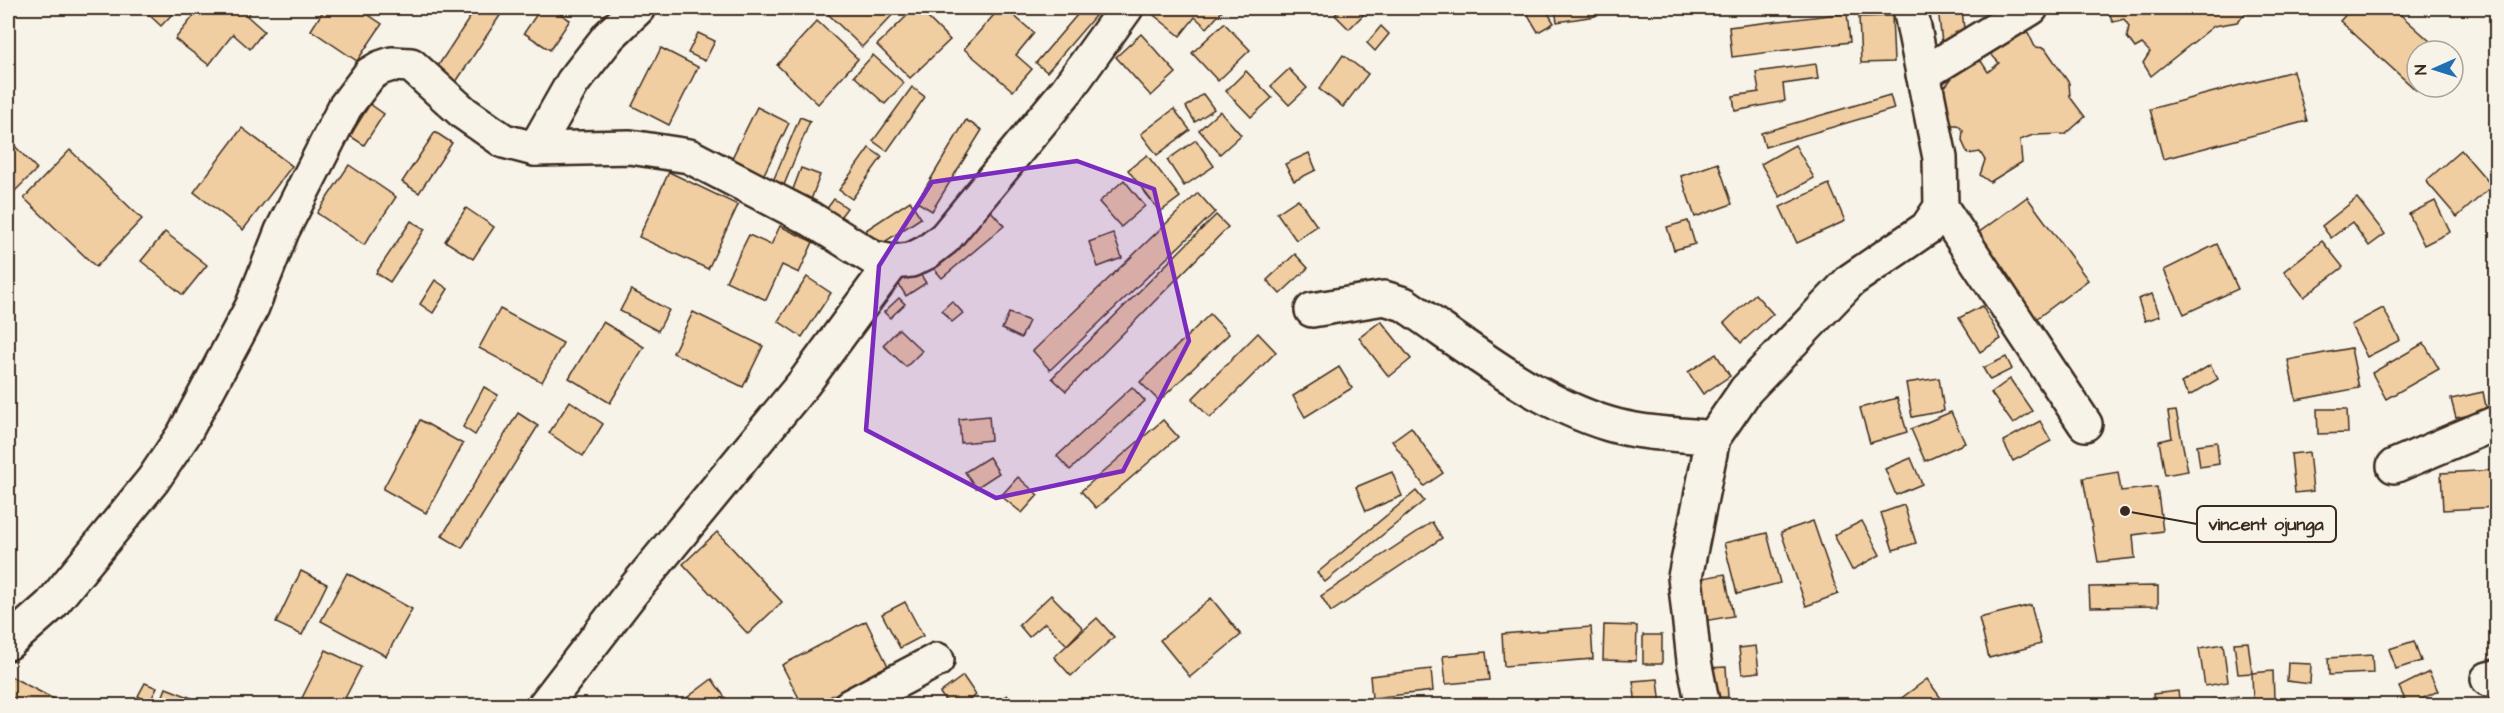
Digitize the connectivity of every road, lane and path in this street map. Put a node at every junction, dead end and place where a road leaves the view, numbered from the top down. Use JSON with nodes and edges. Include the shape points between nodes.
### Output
{"nodes":[{"id":1,"x":638,"y":8,"type":"edge"},
{"id":2,"x":1126,"y":8,"type":"edge"},
{"id":3,"x":1910,"y":8,"type":"edge"},
{"id":4,"x":2031,"y":8,"type":"edge"},
{"id":5,"x":1923,"y":74,"type":"junction"},
{"id":6,"x":535,"y":149,"type":"junction"},
{"id":7,"x":1941,"y":207,"type":"junction"},
{"id":8,"x":893,"y":262,"type":"junction"},
{"id":9,"x":1312,"y":310,"type":"dead end"},
{"id":10,"x":2496,"y":423,"type":"edge"},
{"id":11,"x":2085,"y":424,"type":"dead end"},
{"id":12,"x":1713,"y":438,"type":"junction"},
{"id":13,"x":2394,"y":466,"type":"dead end"},
{"id":14,"x":8,"y":643,"type":"edge"},
{"id":15,"x":937,"y":660,"type":"dead end"},
{"id":16,"x":544,"y":705,"type":"edge"},
{"id":17,"x":850,"y":705,"type":"edge"},
{"id":18,"x":1703,"y":705,"type":"edge"}],
"edges":[{"from":1,"to":6,"type":"street","via":[[609,36],[573,82]]},
{"from":2,"to":8,"type":"street","via":[[1067,90],[945,238],[911,260]]},
{"from":3,"to":5,"type":"street"},
{"from":4,"to":5,"type":"street"},
{"from":5,"to":7,"type":"street","via":[[1940,158]]},
{"from":6,"to":8,"type":"street","via":[[630,147],[689,156],[811,219],[873,258]]},
{"from":6,"to":14,"type":"street","via":[[504,141],[464,113],[411,65],[392,64],[370,74],[340,117],[282,231],[252,307],[184,434],[153,480],[51,605]]},
{"from":7,"to":11,"type":"street"},
{"from":7,"to":12,"type":"street","via":[[1927,228],[1851,280],[1746,390]]},
{"from":8,"to":16,"type":"street","via":[[804,383],[632,591]]},
{"from":9,"to":12,"type":"street","via":[[1384,298],[1404,304],[1530,388],[1571,410],[1610,424]]},
{"from":10,"to":13,"type":"street"},
{"from":12,"to":18,"type":"street","via":[[1685,577]]},
{"from":15,"to":17,"type":"street"}]}
